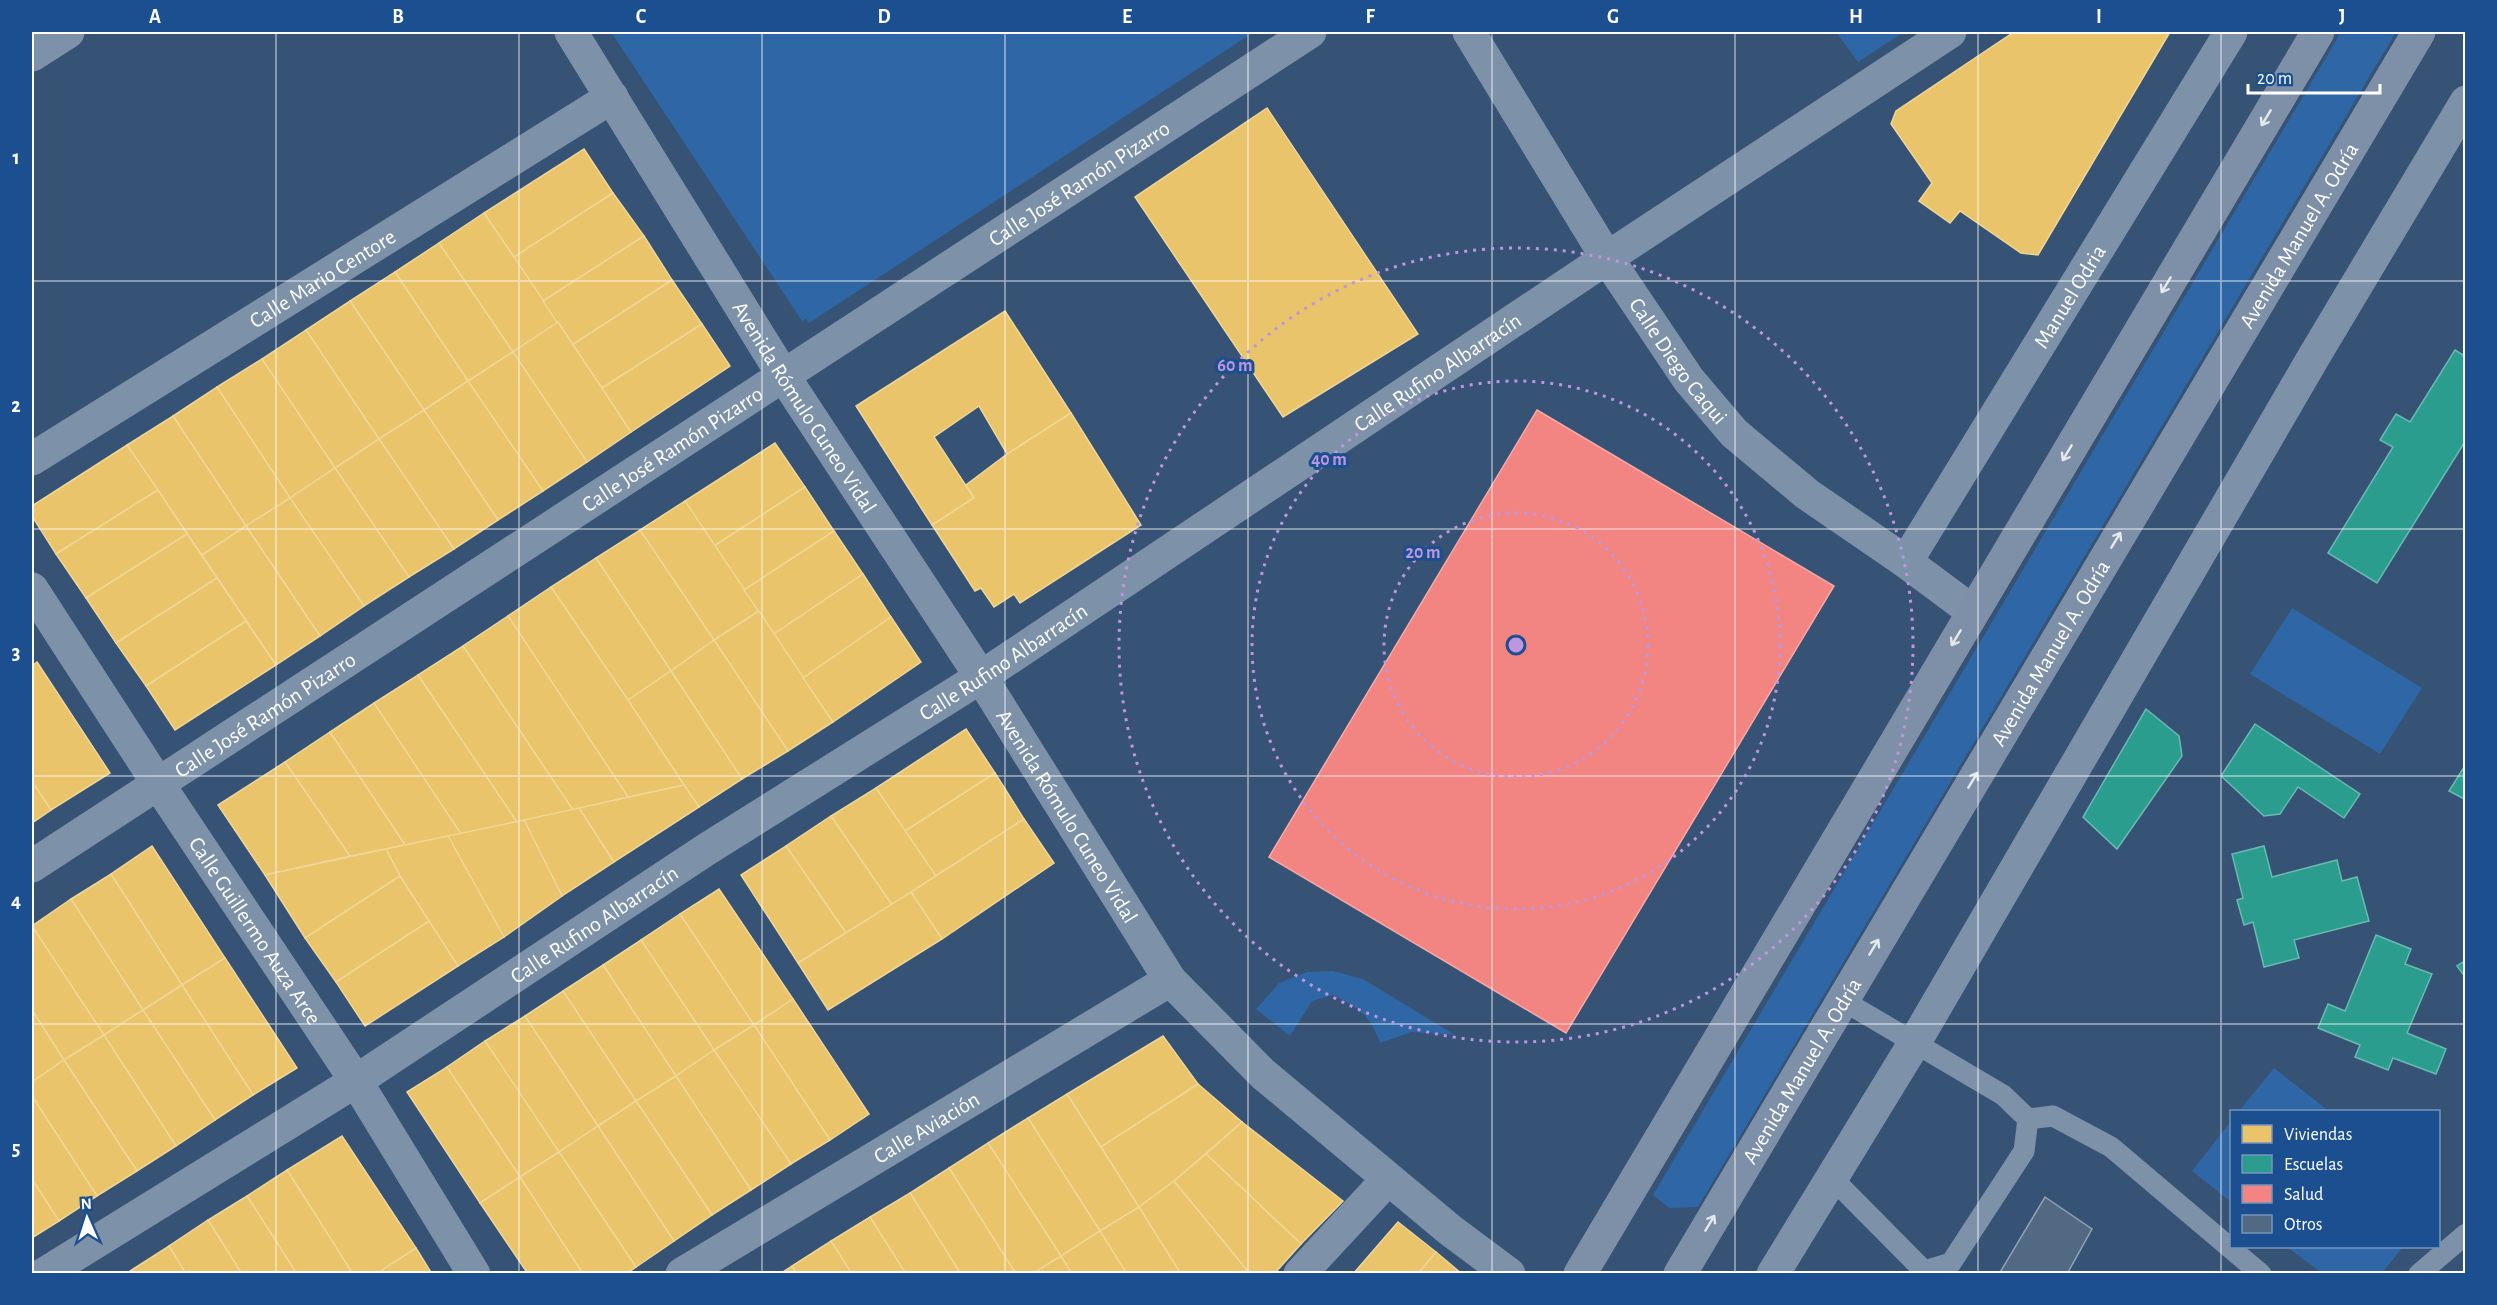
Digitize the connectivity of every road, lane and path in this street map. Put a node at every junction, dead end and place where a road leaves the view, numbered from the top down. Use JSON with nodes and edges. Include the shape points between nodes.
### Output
{"nodes":[{"id":1,"x":68,"y":32,"type":"edge"},
{"id":2,"x":571,"y":32,"type":"edge"},
{"id":3,"x":1310,"y":32,"type":"edge"},
{"id":4,"x":1469,"y":32,"type":"edge"},
{"id":5,"x":1950,"y":32,"type":"edge"},
{"id":6,"x":2231,"y":32,"type":"edge"},
{"id":7,"x":2318,"y":32,"type":"edge"},
{"id":8,"x":2419,"y":32,"type":"edge"},
{"id":9,"x":32,"y":55,"type":"edge"},
{"id":10,"x":612,"y":97,"type":"junction"},
{"id":11,"x":2466,"y":102,"type":"edge"},
{"id":12,"x":1607,"y":258,"type":"junction"},
{"id":13,"x":783,"y":375,"type":"junction"},
{"id":14,"x":32,"y":459,"type":"edge"},
{"id":15,"x":1906,"y":562,"type":"junction"},
{"id":16,"x":32,"y":589,"type":"edge"},
{"id":17,"x":1972,"y":611,"type":"junction"},
{"id":18,"x":981,"y":677,"type":"junction"},
{"id":19,"x":159,"y":785,"type":"junction"},
{"id":20,"x":32,"y":866,"type":"edge"},
{"id":21,"x":1170,"y":980,"type":"junction"},
{"id":22,"x":1842,"y":1000,"type":"junction"},
{"id":23,"x":1915,"y":1042,"type":"junction"},
{"id":24,"x":356,"y":1081,"type":"junction"},
{"id":25,"x":2028,"y":1119,"type":"junction"},
{"id":26,"x":1388,"y":1179,"type":"junction"},
{"id":27,"x":1833,"y":1179,"type":"junction"},
{"id":28,"x":2466,"y":1234,"type":"edge"},
{"id":29,"x":2230,"y":1248,"type":"edge"},
{"id":30,"x":2230,"y":1248,"type":"edge"},
{"id":31,"x":2440,"y":1265,"type":"edge"},
{"id":32,"x":1501,"y":1271,"type":"edge"},
{"id":33,"x":44,"y":1274,"type":"edge"},
{"id":34,"x":474,"y":1274,"type":"edge"},
{"id":35,"x":682,"y":1274,"type":"edge"},
{"id":36,"x":1300,"y":1274,"type":"edge"},
{"id":37,"x":1580,"y":1274,"type":"edge"},
{"id":38,"x":1680,"y":1274,"type":"edge"},
{"id":39,"x":1773,"y":1274,"type":"edge"},
{"id":40,"x":2261,"y":1274,"type":"edge"},
{"id":41,"x":2419,"y":1274,"type":"edge"}],
"edges":[{"from":1,"to":9,"type":"street"},
{"from":2,"to":10,"type":"street","name":"Avenida Rómulo Cuneo Vidal"},
{"from":3,"to":13,"type":"street","name":"Calle José Ramón Pizarro"},
{"from":4,"to":12,"type":"street","name":"Calle Diego Caqui"},
{"from":5,"to":12,"type":"street","name":"Calle Rufino Albarracín"},
{"from":6,"to":15,"type":"street","name":"Manuel Odria"},
{"from":7,"to":17,"type":"highway","one_way":true},
{"from":22,"to":8,"type":"highway","name":"Avenida Manuel A. Odría","one_way":true},
{"from":10,"to":13,"type":"street","name":"Avenida Rómulo Cuneo Vidal"},
{"from":10,"to":14,"type":"street","name":"Calle Mario Centore"},
{"from":11,"to":23,"type":"street"},
{"from":12,"to":15,"type":"street","name":"Calle Diego Caqui","via":[[1689,380],[1734,433],[1807,494]]},
{"from":12,"to":18,"type":"street","name":"Calle Rufino Albarracín"},
{"from":13,"to":18,"type":"street","name":"Avenida Rómulo Cuneo Vidal"},
{"from":13,"to":19,"type":"street","name":"Calle José Ramón Pizarro"},
{"from":15,"to":17,"type":"street","name":"Calle Diego Caqui"},
{"from":16,"to":19,"type":"street","name":"Calle Guillermo Auza Arce"},
{"from":17,"to":37,"type":"highway","one_way":true},
{"from":18,"to":21,"type":"street","name":"Avenida Rómulo Cuneo Vidal"},
{"from":18,"to":24,"type":"street","name":"Calle Rufino Albarracín","via":[[707,849]]},
{"from":19,"to":20,"type":"street","name":"Calle José Ramón Pizarro"},
{"from":19,"to":24,"type":"street","name":"Calle Guillermo Auza Arce"},
{"from":21,"to":26,"type":"street","name":"Avenida Rómulo Cuneo Vidal","via":[[1263,1074]]},
{"from":21,"to":35,"type":"street","name":"Calle Aviación"},
{"from":22,"to":23,"type":"lane"},
{"from":38,"to":22,"type":"highway","name":"Avenida Manuel A. Odría","one_way":true},
{"from":23,"to":25,"type":"lane","via":[[2003,1095]]},
{"from":23,"to":27,"type":"street"},
{"from":24,"to":33,"type":"street","name":"Calle Rufino Albarracín"},
{"from":24,"to":34,"type":"street","name":"Calle Guillermo Auza Arce"},
{"from":25,"to":27,"type":"lane","via":[[2024,1151],[1951,1263],[1924,1271]]},
{"from":25,"to":30,"type":"lane","via":[[2053,1116],[2111,1147]]},
{"from":26,"to":32,"type":"street","name":"Avenida Rómulo Cuneo Vidal"},
{"from":26,"to":36,"type":"street"},
{"from":27,"to":39,"type":"street"},
{"from":28,"to":31,"type":"lane"},
{"from":29,"to":40,"type":"lane"},
{"from":31,"to":41,"type":"lane"}]}
